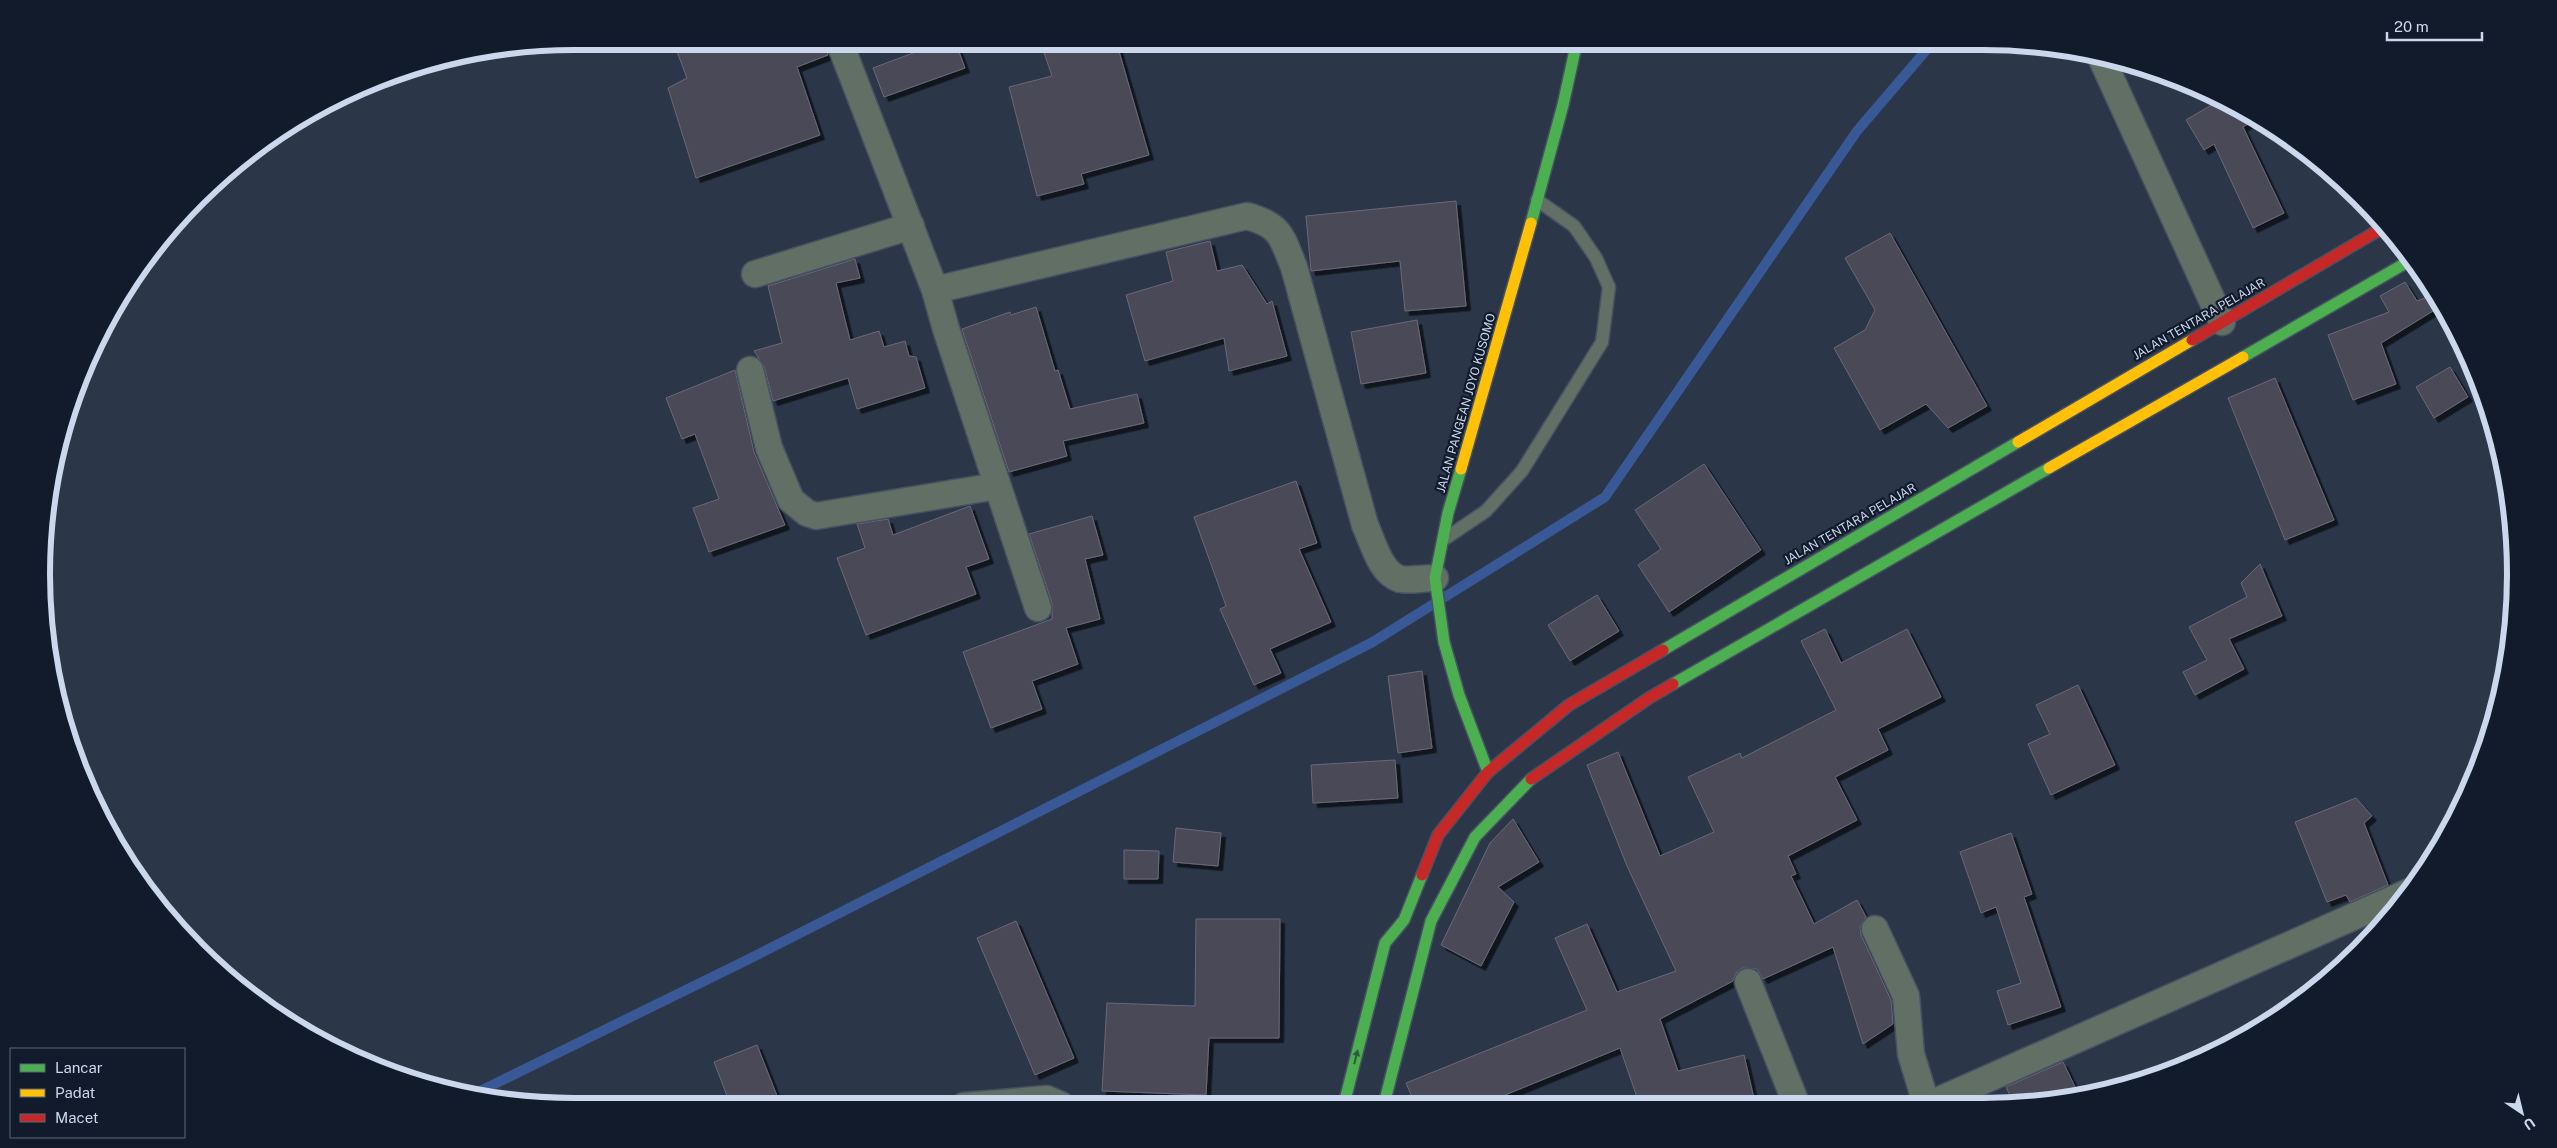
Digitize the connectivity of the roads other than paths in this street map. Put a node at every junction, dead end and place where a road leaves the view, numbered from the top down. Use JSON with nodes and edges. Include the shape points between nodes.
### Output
{"nodes":[{"id":1,"x":843,"y":50,"type":"edge"},
{"id":2,"x":1574,"y":50,"type":"edge"},
{"id":3,"x":2104,"y":64,"type":"edge"},
{"id":4,"x":1537,"y":200,"type":"junction"},
{"id":5,"x":911,"y":226,"type":"junction"},
{"id":6,"x":2378,"y":230,"type":"edge"},
{"id":7,"x":2405,"y":263,"type":"edge"},
{"id":8,"x":755,"y":274,"type":"dead end"},
{"id":9,"x":935,"y":290,"type":"junction"},
{"id":10,"x":2222,"y":322,"type":"junction"},
{"id":11,"x":750,"y":370,"type":"dead end"},
{"id":12,"x":997,"y":486,"type":"junction"},
{"id":13,"x":1444,"y":539,"type":"junction"},
{"id":14,"x":1435,"y":578,"type":"junction"},
{"id":15,"x":1038,"y":608,"type":"dead end"},
{"id":16,"x":1488,"y":772,"type":"junction"},
{"id":17,"x":2394,"y":898,"type":"edge"},
{"id":18,"x":1404,"y":920,"type":"junction"},
{"id":19,"x":1875,"y":929,"type":"dead end"},
{"id":20,"x":1748,"y":982,"type":"dead end"},
{"id":21,"x":1346,"y":1098,"type":"edge"},
{"id":22,"x":1373,"y":1098,"type":"edge"},
{"id":23,"x":1386,"y":1098,"type":"edge"},
{"id":24,"x":1794,"y":1098,"type":"edge"},
{"id":25,"x":1925,"y":1098,"type":"edge"},
{"id":26,"x":1942,"y":1098,"type":"edge"}],
"edges":[{"from":1,"to":5,"type":"street"},
{"from":2,"to":4,"type":"main road","name":"JALAN PANGEAN JOYO KUSOMO"},
{"from":3,"to":10,"type":"street"},
{"from":4,"to":13,"type":"main road","name":"JALAN PANGEAN JOYO KUSOMO","via":[[1448,513]]},
{"from":4,"to":13,"type":"lane","via":[[1574,226],[1596,258],[1609,287],[1602,342],[1522,471],[1486,511]]},
{"from":5,"to":8,"type":"street"},
{"from":5,"to":9,"type":"street"},
{"from":6,"to":10,"type":"main road","name":"JALAN TENTARA PELAJAR"},
{"from":7,"to":23,"type":"main road","via":[[1649,698],[1524,784],[1475,837],[1431,922]]},
{"from":9,"to":12,"type":"street"},
{"from":9,"to":14,"type":"street","via":[[1247,216],[1268,222],[1280,234],[1294,267],[1366,525],[1382,563],[1389,574],[1401,579]]},
{"from":10,"to":16,"type":"main road","name":"JALAN TENTARA PELAJAR","via":[[1569,705]]},
{"from":11,"to":12,"type":"street","via":[[769,448],[791,500],[808,513],[816,516]]},
{"from":12,"to":15,"type":"street"},
{"from":13,"to":14,"type":"main road","name":"JALAN PANGEAN JOYO KUSOMO"},
{"from":14,"to":16,"type":"main road","name":"JALAN PANGEAN JOYO KUSOMO","via":[[1444,642],[1459,695]]},
{"from":16,"to":18,"type":"main road","name":"JALAN TENTARA PELAJAR","via":[[1438,835]]},
{"from":17,"to":26,"type":"street"},
{"from":21,"to":18,"type":"main road","name":"JALAN TENTARA PELAJAR","one_way":true,"via":[[1385,943]]},
{"from":18,"to":22,"type":"main road","via":[[1411,944]]},
{"from":19,"to":25,"type":"street","via":[[1906,996],[1911,1054]]},
{"from":20,"to":24,"type":"street"}]}
